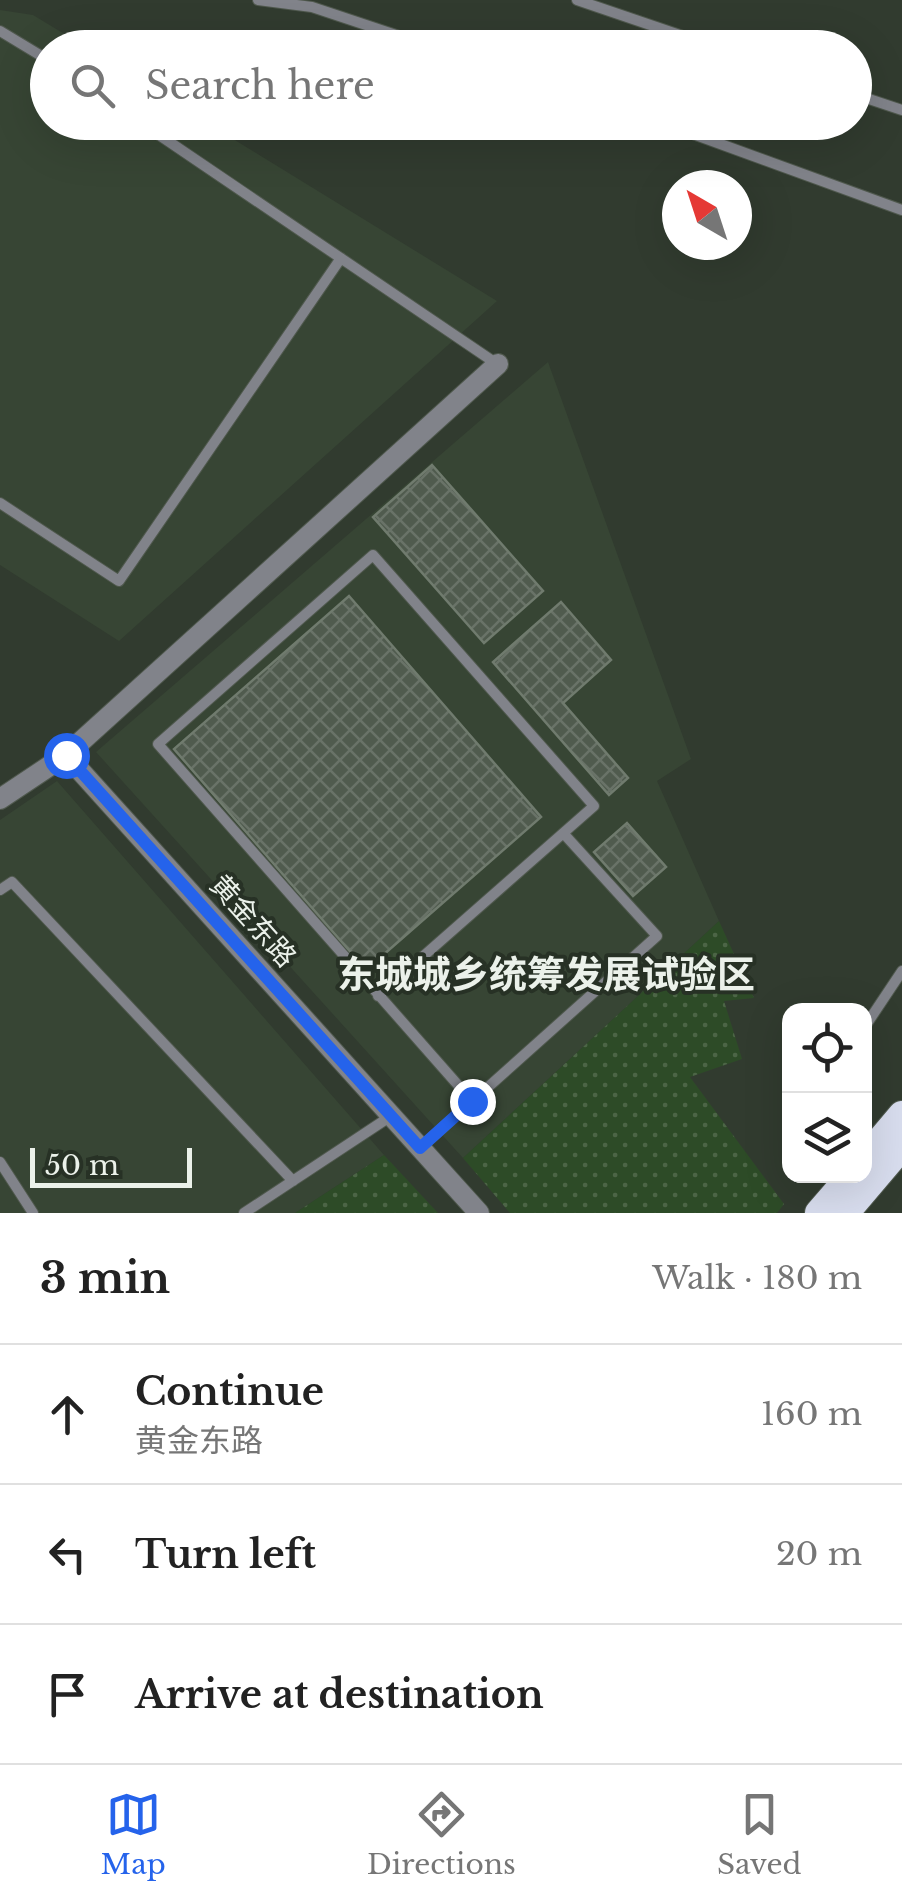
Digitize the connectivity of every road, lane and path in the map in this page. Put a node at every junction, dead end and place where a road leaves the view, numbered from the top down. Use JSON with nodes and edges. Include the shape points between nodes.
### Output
{"nodes":[{"id":1,"x":258,"y":0,"type":"edge"},
{"id":2,"x":577,"y":0,"type":"edge"},
{"id":3,"x":381,"y":30,"type":"edge"},
{"id":4,"x":665,"y":30,"type":"edge"},
{"id":5,"x":0,"y":31,"type":"edge"},
{"id":6,"x":30,"y":49,"type":"edge"},
{"id":7,"x":872,"y":100,"type":"edge"},
{"id":8,"x":902,"y":110,"type":"edge"},
{"id":9,"x":167,"y":140,"type":"edge"},
{"id":10,"x":710,"y":140,"type":"edge"},
{"id":11,"x":902,"y":210,"type":"edge"},
{"id":12,"x":341,"y":258,"type":"junction"},
{"id":13,"x":498,"y":364,"type":"joint"},
{"id":14,"x":0,"y":503,"type":"edge"},
{"id":15,"x":66,"y":755,"type":"junction"},
{"id":16,"x":0,"y":799,"type":"edge"},
{"id":17,"x":564,"y":834,"type":"junction"},
{"id":18,"x":0,"y":890,"type":"edge"},
{"id":19,"x":902,"y":971,"type":"edge"},
{"id":20,"x":378,"y":996,"type":"junction"},
{"id":21,"x":872,"y":1016,"type":"edge"},
{"id":22,"x":472,"y":1101,"type":"junction"},
{"id":23,"x":902,"y":1115,"type":"edge"},
{"id":24,"x":392,"y":1116,"type":"junction"},
{"id":25,"x":902,"y":1146,"type":"edge"},
{"id":26,"x":420,"y":1148,"type":"junction"},
{"id":27,"x":872,"y":1151,"type":"edge"},
{"id":28,"x":0,"y":1162,"type":"edge"},
{"id":29,"x":293,"y":1181,"type":"junction"},
{"id":30,"x":845,"y":1183,"type":"edge"},
{"id":31,"x":32,"y":1213,"type":"edge"},
{"id":32,"x":244,"y":1213,"type":"edge"},
{"id":33,"x":479,"y":1213,"type":"edge"},
{"id":34,"x":819,"y":1213,"type":"edge"},
{"id":35,"x":846,"y":1213,"type":"edge"}],
"edges":[{"from":1,"to":3,"type":"lane","via":[[312,7]]},
{"from":2,"to":4,"type":"lane"},
{"from":5,"to":6,"type":"lane"},
{"from":7,"to":8,"type":"lane"},
{"from":9,"to":12,"type":"lane"},
{"from":10,"to":11,"type":"lane"},
{"from":12,"to":13,"type":"lane"},
{"from":12,"to":14,"type":"lane","via":[[119,581]]},
{"from":13,"to":15,"type":"street"},
{"from":15,"to":16,"type":"street"},
{"from":15,"to":24,"type":"street","name":"黄金东路"},
{"from":17,"to":20,"type":"lane"},
{"from":17,"to":20,"type":"lane","via":[[594,806],[372,555],[158,744]]},
{"from":17,"to":22,"type":"lane","via":[[657,936]]},
{"from":18,"to":29,"type":"lane","via":[[12,882]]},
{"from":19,"to":21,"type":"lane"},
{"from":20,"to":22,"type":"lane"},
{"from":22,"to":26,"type":"lane"},
{"from":23,"to":27,"type":"highway"},
{"from":24,"to":26,"type":"street","name":"黄金东路"},
{"from":24,"to":29,"type":"lane"},
{"from":25,"to":35,"type":"highway"},
{"from":26,"to":33,"type":"street","name":"黄金东路"},
{"from":28,"to":31,"type":"lane"},
{"from":29,"to":32,"type":"lane"},
{"from":30,"to":34,"type":"highway"}]}
